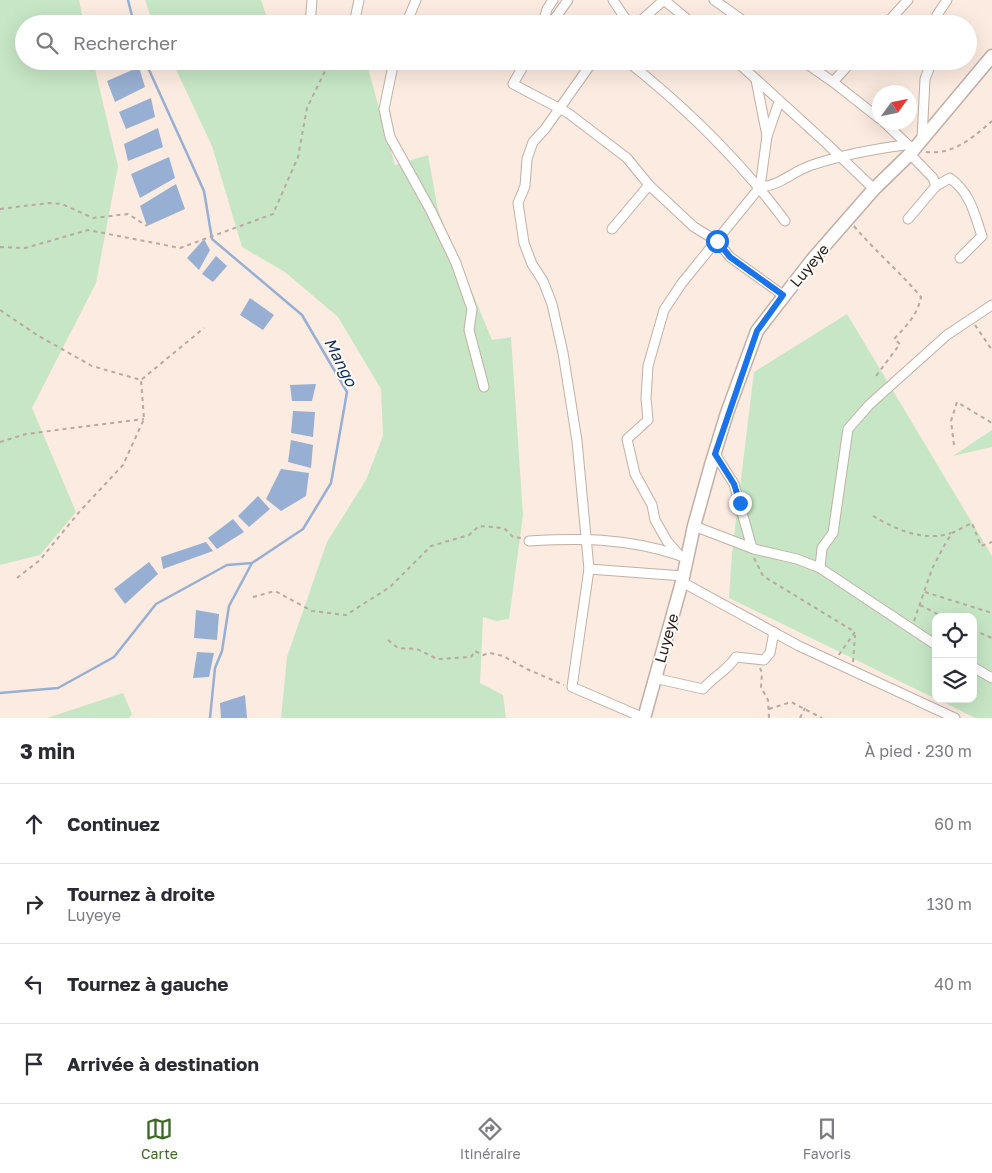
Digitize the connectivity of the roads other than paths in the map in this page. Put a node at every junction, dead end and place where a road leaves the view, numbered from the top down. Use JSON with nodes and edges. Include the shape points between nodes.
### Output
{"nodes":[{"id":1,"x":312,"y":0,"type":"edge"},
{"id":2,"x":359,"y":0,"type":"edge"},
{"id":3,"x":416,"y":0,"type":"edge"},
{"id":4,"x":553,"y":0,"type":"edge"},
{"id":5,"x":568,"y":0,"type":"edge"},
{"id":6,"x":613,"y":0,"type":"edge"},
{"id":7,"x":664,"y":0,"type":"edge"},
{"id":8,"x":714,"y":0,"type":"edge"},
{"id":9,"x":908,"y":0,"type":"edge"},
{"id":10,"x":947,"y":0,"type":"edge"},
{"id":11,"x":311,"y":15,"type":"edge"},
{"id":12,"x":356,"y":15,"type":"edge"},
{"id":13,"x":410,"y":15,"type":"edge"},
{"id":14,"x":545,"y":15,"type":"edge"},
{"id":15,"x":557,"y":15,"type":"edge"},
{"id":16,"x":624,"y":15,"type":"edge"},
{"id":17,"x":647,"y":15,"type":"edge"},
{"id":18,"x":682,"y":15,"type":"edge"},
{"id":19,"x":735,"y":15,"type":"edge"},
{"id":20,"x":894,"y":15,"type":"edge"},
{"id":21,"x":937,"y":15,"type":"edge"},
{"id":22,"x":992,"y":56,"type":"edge"},
{"id":23,"x":392,"y":70,"type":"edge"},
{"id":24,"x":521,"y":70,"type":"edge"},
{"id":25,"x":586,"y":70,"type":"edge"},
{"id":26,"x":637,"y":70,"type":"edge"},
{"id":27,"x":745,"y":70,"type":"edge"},
{"id":28,"x":816,"y":70,"type":"edge"},
{"id":29,"x":844,"y":70,"type":"edge"},
{"id":30,"x":928,"y":70,"type":"edge"},
{"id":31,"x":756,"y":80,"type":"junction"},
{"id":32,"x":833,"y":82,"type":"junction"},
{"id":33,"x":779,"y":102,"type":"junction"},
{"id":34,"x":559,"y":107,"type":"junction"},
{"id":35,"x":872,"y":113,"type":"edge"},
{"id":36,"x":893,"y":130,"type":"edge"},
{"id":37,"x":767,"y":136,"type":"junction"},
{"id":38,"x":913,"y":147,"type":"junction"},
{"id":39,"x":840,"y":158,"type":"junction"},
{"id":40,"x":649,"y":185,"type":"junction"},
{"id":41,"x":936,"y":186,"type":"junction"},
{"id":42,"x":760,"y":187,"type":"junction"},
{"id":43,"x":874,"y":189,"type":"junction"},
{"id":44,"x":908,"y":219,"type":"dead end"},
{"id":45,"x":785,"y":220,"type":"dead end"},
{"id":46,"x":612,"y":229,"type":"dead end"},
{"id":47,"x":717,"y":241,"type":"junction"},
{"id":48,"x":960,"y":258,"type":"dead end"},
{"id":49,"x":783,"y":295,"type":"junction"},
{"id":50,"x":992,"y":305,"type":"edge"},
{"id":51,"x":484,"y":387,"type":"dead end"},
{"id":52,"x":715,"y":454,"type":"junction"},
{"id":53,"x":694,"y":526,"type":"junction"},
{"id":54,"x":588,"y":538,"type":"junction"},
{"id":55,"x":529,"y":541,"type":"road end"},
{"id":56,"x":752,"y":548,"type":"junction"},
{"id":57,"x":684,"y":558,"type":"junction"},
{"id":58,"x":820,"y":568,"type":"junction"},
{"id":59,"x":589,"y":569,"type":"junction"},
{"id":60,"x":683,"y":579,"type":"junction"},
{"id":61,"x":774,"y":632,"type":"junction"},
{"id":62,"x":932,"y":643,"type":"edge"},
{"id":63,"x":977,"y":669,"type":"edge"},
{"id":64,"x":654,"y":678,"type":"junction"},
{"id":65,"x":992,"y":678,"type":"edge"},
{"id":66,"x":644,"y":718,"type":"edge"},
{"id":67,"x":954,"y":718,"type":"edge"}],
"edges":[{"from":1,"to":11,"type":"street"},
{"from":2,"to":12,"type":"street"},
{"from":3,"to":13,"type":"street"},
{"from":4,"to":14,"type":"street"},
{"from":5,"to":15,"type":"street"},
{"from":6,"to":16,"type":"street"},
{"from":7,"to":17,"type":"street"},
{"from":7,"to":18,"type":"street"},
{"from":8,"to":19,"type":"street"},
{"from":9,"to":20,"type":"street"},
{"from":10,"to":21,"type":"street"},
{"from":22,"to":38,"type":"street","name":"Luyeye"},
{"from":23,"to":51,"type":"street","via":[[384,109],[390,137],[456,264],[472,309],[469,330]]},
{"from":24,"to":34,"type":"street","via":[[513,84]]},
{"from":25,"to":34,"type":"street"},
{"from":26,"to":42,"type":"street","via":[[680,107]]},
{"from":27,"to":31,"type":"street"},
{"from":28,"to":32,"type":"street"},
{"from":29,"to":32,"type":"street"},
{"from":30,"to":38,"type":"street"},
{"from":31,"to":33,"type":"street"},
{"from":31,"to":37,"type":"street"},
{"from":32,"to":35,"type":"street"},
{"from":33,"to":37,"type":"street"},
{"from":33,"to":39,"type":"street"},
{"from":34,"to":40,"type":"street","via":[[626,158]]},
{"from":34,"to":54,"type":"street","via":[[533,142],[525,186],[518,203],[522,238],[543,281],[563,353]]},
{"from":36,"to":38,"type":"street"},
{"from":37,"to":42,"type":"street"},
{"from":38,"to":39,"type":"street","via":[[876,148]]},
{"from":38,"to":41,"type":"street"},
{"from":38,"to":43,"type":"street","name":"Luyeye"},
{"from":39,"to":42,"type":"street","via":[[810,166],[772,186]]},
{"from":39,"to":43,"type":"street"},
{"from":40,"to":46,"type":"street"},
{"from":40,"to":47,"type":"street","via":[[694,227]]},
{"from":41,"to":44,"type":"street"},
{"from":41,"to":48,"type":"street","via":[[950,178],[974,209],[982,236]]},
{"from":42,"to":45,"type":"street"},
{"from":42,"to":47,"type":"street"},
{"from":43,"to":49,"type":"street","name":"Luyeye"},
{"from":47,"to":49,"type":"street","via":[[730,257]]},
{"from":47,"to":57,"type":"street","via":[[664,310],[648,366],[648,420],[627,438],[635,474],[652,505],[654,520],[666,541]]},
{"from":49,"to":52,"type":"street","name":"Luyeye","via":[[757,331]]},
{"from":50,"to":58,"type":"street","via":[[947,335],[848,429],[832,533],[822,548]]},
{"from":52,"to":53,"type":"street","name":"Luyeye"},
{"from":52,"to":56,"type":"street","via":[[734,484]]},
{"from":53,"to":56,"type":"street"},
{"from":53,"to":57,"type":"street","name":"Luyeye"},
{"from":54,"to":55,"type":"street"},
{"from":54,"to":57,"type":"street","via":[[650,546]]},
{"from":54,"to":59,"type":"street"},
{"from":56,"to":58,"type":"street"},
{"from":57,"to":60,"type":"street","name":"Luyeye"},
{"from":58,"to":62,"type":"street"},
{"from":59,"to":60,"type":"street"},
{"from":59,"to":66,"type":"street","via":[[572,687]]},
{"from":60,"to":61,"type":"street"},
{"from":60,"to":64,"type":"street","name":"Luyeye"},
{"from":61,"to":64,"type":"street","via":[[770,653],[764,660],[736,657],[727,670],[716,675],[703,689]]},
{"from":61,"to":67,"type":"street"},
{"from":63,"to":65,"type":"street"},
{"from":64,"to":66,"type":"street","name":"Luyeye"}]}
